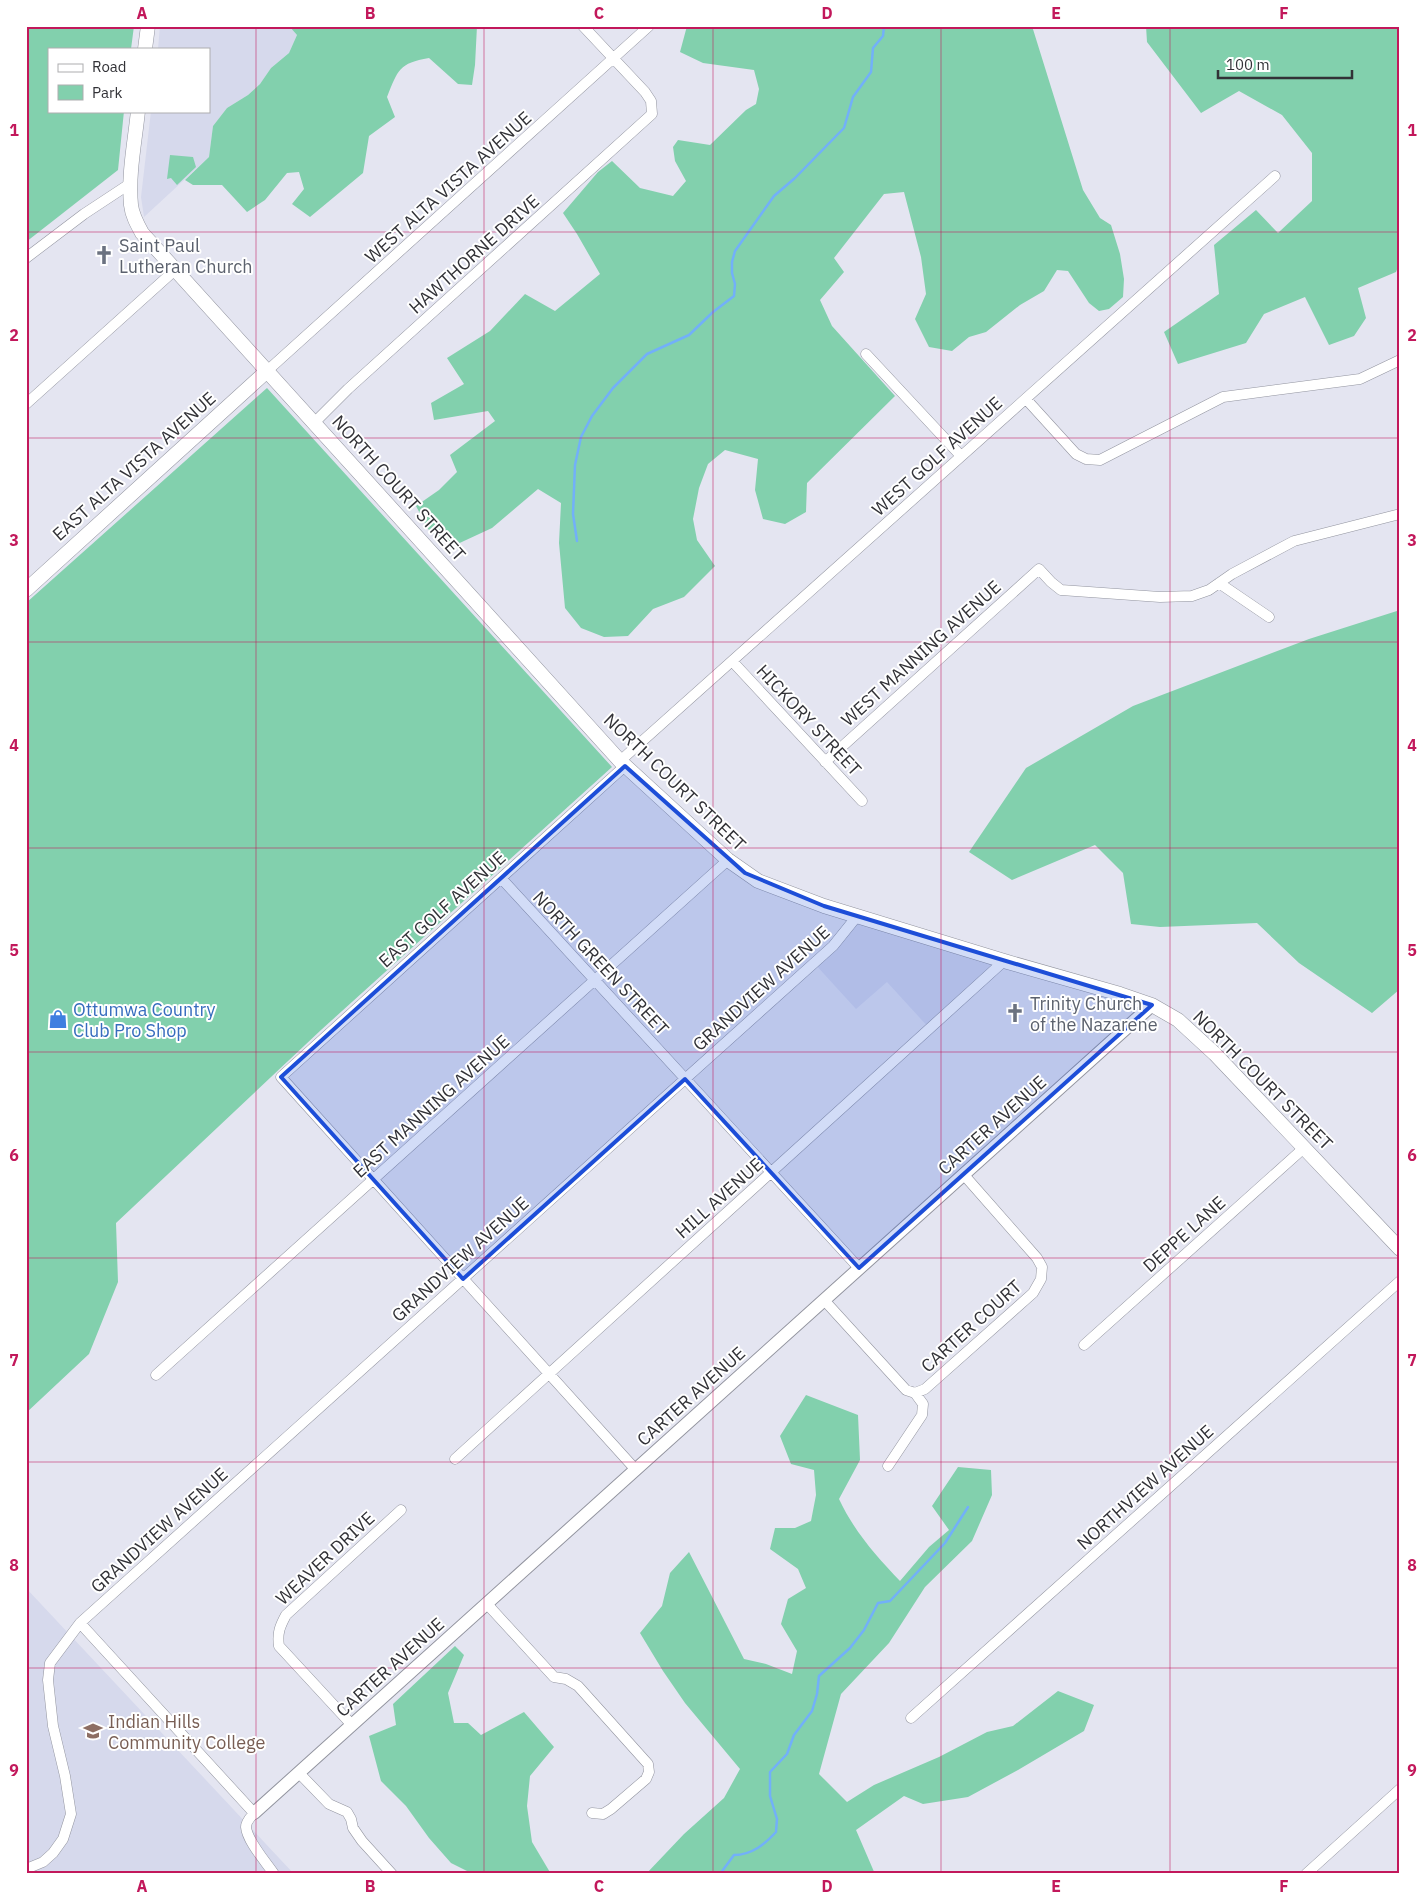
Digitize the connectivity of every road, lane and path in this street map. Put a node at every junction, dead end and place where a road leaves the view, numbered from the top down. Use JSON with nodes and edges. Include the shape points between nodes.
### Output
{"nodes":[{"id":1,"x":148,"y":26,"type":"edge"},
{"id":2,"x":583,"y":26,"type":"edge"},
{"id":3,"x":649,"y":26,"type":"edge"},
{"id":4,"x":145,"y":48,"type":"edge"},
{"id":5,"x":614,"y":60,"type":"junction"},
{"id":6,"x":138,"y":112,"type":"edge"},
{"id":7,"x":1275,"y":176,"type":"dead end"},
{"id":8,"x":130,"y":183,"type":"junction"},
{"id":9,"x":26,"y":258,"type":"edge"},
{"id":10,"x":175,"y":270,"type":"junction"},
{"id":11,"x":866,"y":354,"type":"dead end"},
{"id":12,"x":1400,"y":360,"type":"edge"},
{"id":13,"x":268,"y":371,"type":"junction"},
{"id":14,"x":1026,"y":399,"type":"junction"},
{"id":15,"x":26,"y":404,"type":"edge"},
{"id":16,"x":314,"y":423,"type":"junction"},
{"id":17,"x":961,"y":456,"type":"junction"},
{"id":18,"x":1400,"y":514,"type":"edge"},
{"id":19,"x":1220,"y":583,"type":"junction"},
{"id":20,"x":26,"y":590,"type":"edge"},
{"id":21,"x":1269,"y":616,"type":"dead end"},
{"id":22,"x":732,"y":661,"type":"junction"},
{"id":23,"x":825,"y":762,"type":"junction"},
{"id":24,"x":622,"y":763,"type":"junction"},
{"id":25,"x":862,"y":802,"type":"dead end"},
{"id":26,"x":728,"y":860,"type":"junction"},
{"id":27,"x":501,"y":878,"type":"junction"},
{"id":28,"x":858,"y":915,"type":"junction"},
{"id":29,"x":1004,"y":961,"type":"junction"},
{"id":30,"x":594,"y":980,"type":"junction"},
{"id":31,"x":1152,"y":1005,"type":"junction"},
{"id":32,"x":685,"y":1079,"type":"junction"},
{"id":33,"x":1305,"y":1147,"type":"junction"},
{"id":34,"x":771,"y":1172,"type":"junction"},
{"id":35,"x":964,"y":1175,"type":"junction"},
{"id":36,"x":373,"y":1179,"type":"junction"},
{"id":37,"x":1400,"y":1249,"type":"edge"},
{"id":38,"x":859,"y":1268,"type":"junction"},
{"id":39,"x":463,"y":1279,"type":"junction"},
{"id":40,"x":1400,"y":1281,"type":"edge"},
{"id":41,"x":824,"y":1300,"type":"junction"},
{"id":42,"x":1084,"y":1346,"type":"dead end"},
{"id":43,"x":549,"y":1374,"type":"junction"},
{"id":44,"x":156,"y":1375,"type":"dead end"},
{"id":45,"x":914,"y":1392,"type":"junction"},
{"id":46,"x":455,"y":1459,"type":"dead end"},
{"id":47,"x":888,"y":1466,"type":"dead end"},
{"id":48,"x":636,"y":1470,"type":"junction"},
{"id":49,"x":401,"y":1510,"type":"dead end"},
{"id":50,"x":487,"y":1604,"type":"junction"},
{"id":51,"x":80,"y":1624,"type":"junction"},
{"id":52,"x":911,"y":1718,"type":"dead end"},
{"id":53,"x":352,"y":1725,"type":"junction"},
{"id":54,"x":299,"y":1773,"type":"junction"},
{"id":55,"x":1400,"y":1789,"type":"edge"},
{"id":56,"x":254,"y":1813,"type":"junction"},
{"id":57,"x":592,"y":1813,"type":"dead end"},
{"id":58,"x":26,"y":1869,"type":"edge"},
{"id":59,"x":274,"y":1874,"type":"edge"},
{"id":60,"x":392,"y":1874,"type":"edge"},
{"id":61,"x":1306,"y":1874,"type":"edge"}],
"edges":[{"from":1,"to":4,"type":"main road"},
{"from":2,"to":5,"type":"street"},
{"from":3,"to":5,"type":"street","name":"WEST ALTA VISTA AVENUE"},
{"from":5,"to":13,"type":"street","name":"WEST ALTA VISTA AVENUE"},
{"from":5,"to":16,"type":"street","name":"HAWTHORNE DRIVE","via":[[651,100],[652,114]]},
{"from":6,"to":8,"type":"main road","name":"NORTH COURT STREET"},
{"from":7,"to":14,"type":"street","name":"WEST GOLF AVENUE"},
{"from":8,"to":9,"type":"street"},
{"from":8,"to":10,"type":"main road","name":"NORTH COURT STREET","via":[[135,220],[142,233]]},
{"from":10,"to":13,"type":"main road","name":"NORTH COURT STREET"},
{"from":10,"to":15,"type":"street"},
{"from":11,"to":17,"type":"street"},
{"from":12,"to":14,"type":"street","via":[[1360,379],[1223,397],[1100,460],[1076,454]]},
{"from":13,"to":16,"type":"main road","name":"NORTH COURT STREET"},
{"from":13,"to":20,"type":"main road","name":"EAST ALTA VISTA AVENUE"},
{"from":14,"to":17,"type":"street","name":"WEST GOLF AVENUE"},
{"from":16,"to":24,"type":"main road","name":"NORTH COURT STREET"},
{"from":17,"to":22,"type":"street","name":"WEST GOLF AVENUE"},
{"from":18,"to":19,"type":"street","via":[[1294,541]]},
{"from":19,"to":21,"type":"street"},
{"from":19,"to":23,"type":"street","name":"WEST MANNING AVENUE","via":[[1192,596],[1061,590],[1039,569]]},
{"from":22,"to":23,"type":"street","name":"HICKORY STREET"},
{"from":22,"to":24,"type":"street","name":"WEST GOLF AVENUE"},
{"from":23,"to":25,"type":"street","name":"HICKORY STREET"},
{"from":24,"to":26,"type":"main road","name":"NORTH COURT STREET"},
{"from":24,"to":27,"type":"street","name":"EAST GOLF AVENUE"},
{"from":26,"to":28,"type":"main road","name":"NORTH COURT STREET","via":[[774,888]]},
{"from":26,"to":30,"type":"street","name":"EAST MANNING AVENUE"},
{"from":27,"to":30,"type":"street","name":"NORTH GREEN STREET"},
{"from":27,"to":36,"type":"street","name":"EAST GOLF AVENUE","via":[[281,1077]]},
{"from":28,"to":29,"type":"main road","name":"NORTH COURT STREET"},
{"from":28,"to":32,"type":"street","name":"GRANDVIEW AVENUE","via":[[833,946]]},
{"from":29,"to":31,"type":"main road","name":"NORTH COURT STREET","via":[[1074,979]]},
{"from":29,"to":34,"type":"street","name":"HILL AVENUE"},
{"from":30,"to":32,"type":"street","name":"NORTH GREEN STREET"},
{"from":30,"to":36,"type":"street","name":"EAST MANNING AVENUE"},
{"from":31,"to":33,"type":"main road","name":"NORTH COURT STREET","via":[[1197,1036]]},
{"from":31,"to":35,"type":"street","name":"CARTER AVENUE"},
{"from":32,"to":34,"type":"street","name":"NORTH GREEN STREET"},
{"from":32,"to":39,"type":"street","name":"GRANDVIEW AVENUE"},
{"from":33,"to":37,"type":"main road","name":"NORTH COURT STREET"},
{"from":33,"to":42,"type":"street","name":"DEPPE LANE"},
{"from":34,"to":38,"type":"street","name":"NORTH GREEN STREET"},
{"from":34,"to":43,"type":"street","name":"HILL AVENUE"},
{"from":35,"to":38,"type":"street","name":"CARTER AVENUE"},
{"from":35,"to":45,"type":"street","name":"CARTER COURT","via":[[1037,1258],[1042,1267],[1041,1279],[1033,1293],[966,1354],[925,1389]]},
{"from":36,"to":39,"type":"street"},
{"from":36,"to":44,"type":"street","name":"EAST MANNING AVENUE"},
{"from":38,"to":41,"type":"street","name":"CARTER AVENUE"},
{"from":39,"to":43,"type":"street"},
{"from":39,"to":51,"type":"street","name":"GRANDVIEW AVENUE"},
{"from":40,"to":52,"type":"street","name":"NORTHVIEW AVENUE"},
{"from":41,"to":45,"type":"street","name":"CARTER COURT","via":[[906,1390]]},
{"from":41,"to":48,"type":"street","name":"CARTER AVENUE"},
{"from":43,"to":46,"type":"street","name":"HILL AVENUE"},
{"from":43,"to":48,"type":"street"},
{"from":45,"to":47,"type":"street","via":[[922,1404],[922,1415]]},
{"from":48,"to":50,"type":"street","name":"CARTER AVENUE"},
{"from":49,"to":53,"type":"street","name":"WEAVER DRIVE","via":[[286,1615],[280,1626],[279,1646]]},
{"from":50,"to":53,"type":"street","name":"CARTER AVENUE"},
{"from":50,"to":57,"type":"street","via":[[554,1677],[578,1686],[648,1764],[646,1779],[611,1809],[603,1814]]},
{"from":51,"to":56,"type":"street"},
{"from":51,"to":58,"type":"street","name":"GRANDVIEW AVENUE","via":[[50,1663],[48,1680],[53,1726],[71,1814],[63,1839],[53,1854],[44,1862]]},
{"from":53,"to":54,"type":"street","name":"CARTER AVENUE"},
{"from":54,"to":56,"type":"street","name":"CARTER AVENUE"},
{"from":54,"to":60,"type":"street","via":[[329,1804],[347,1812],[362,1841]]},
{"from":55,"to":61,"type":"street"},
{"from":56,"to":59,"type":"street","via":[[246,1828]]}]}
